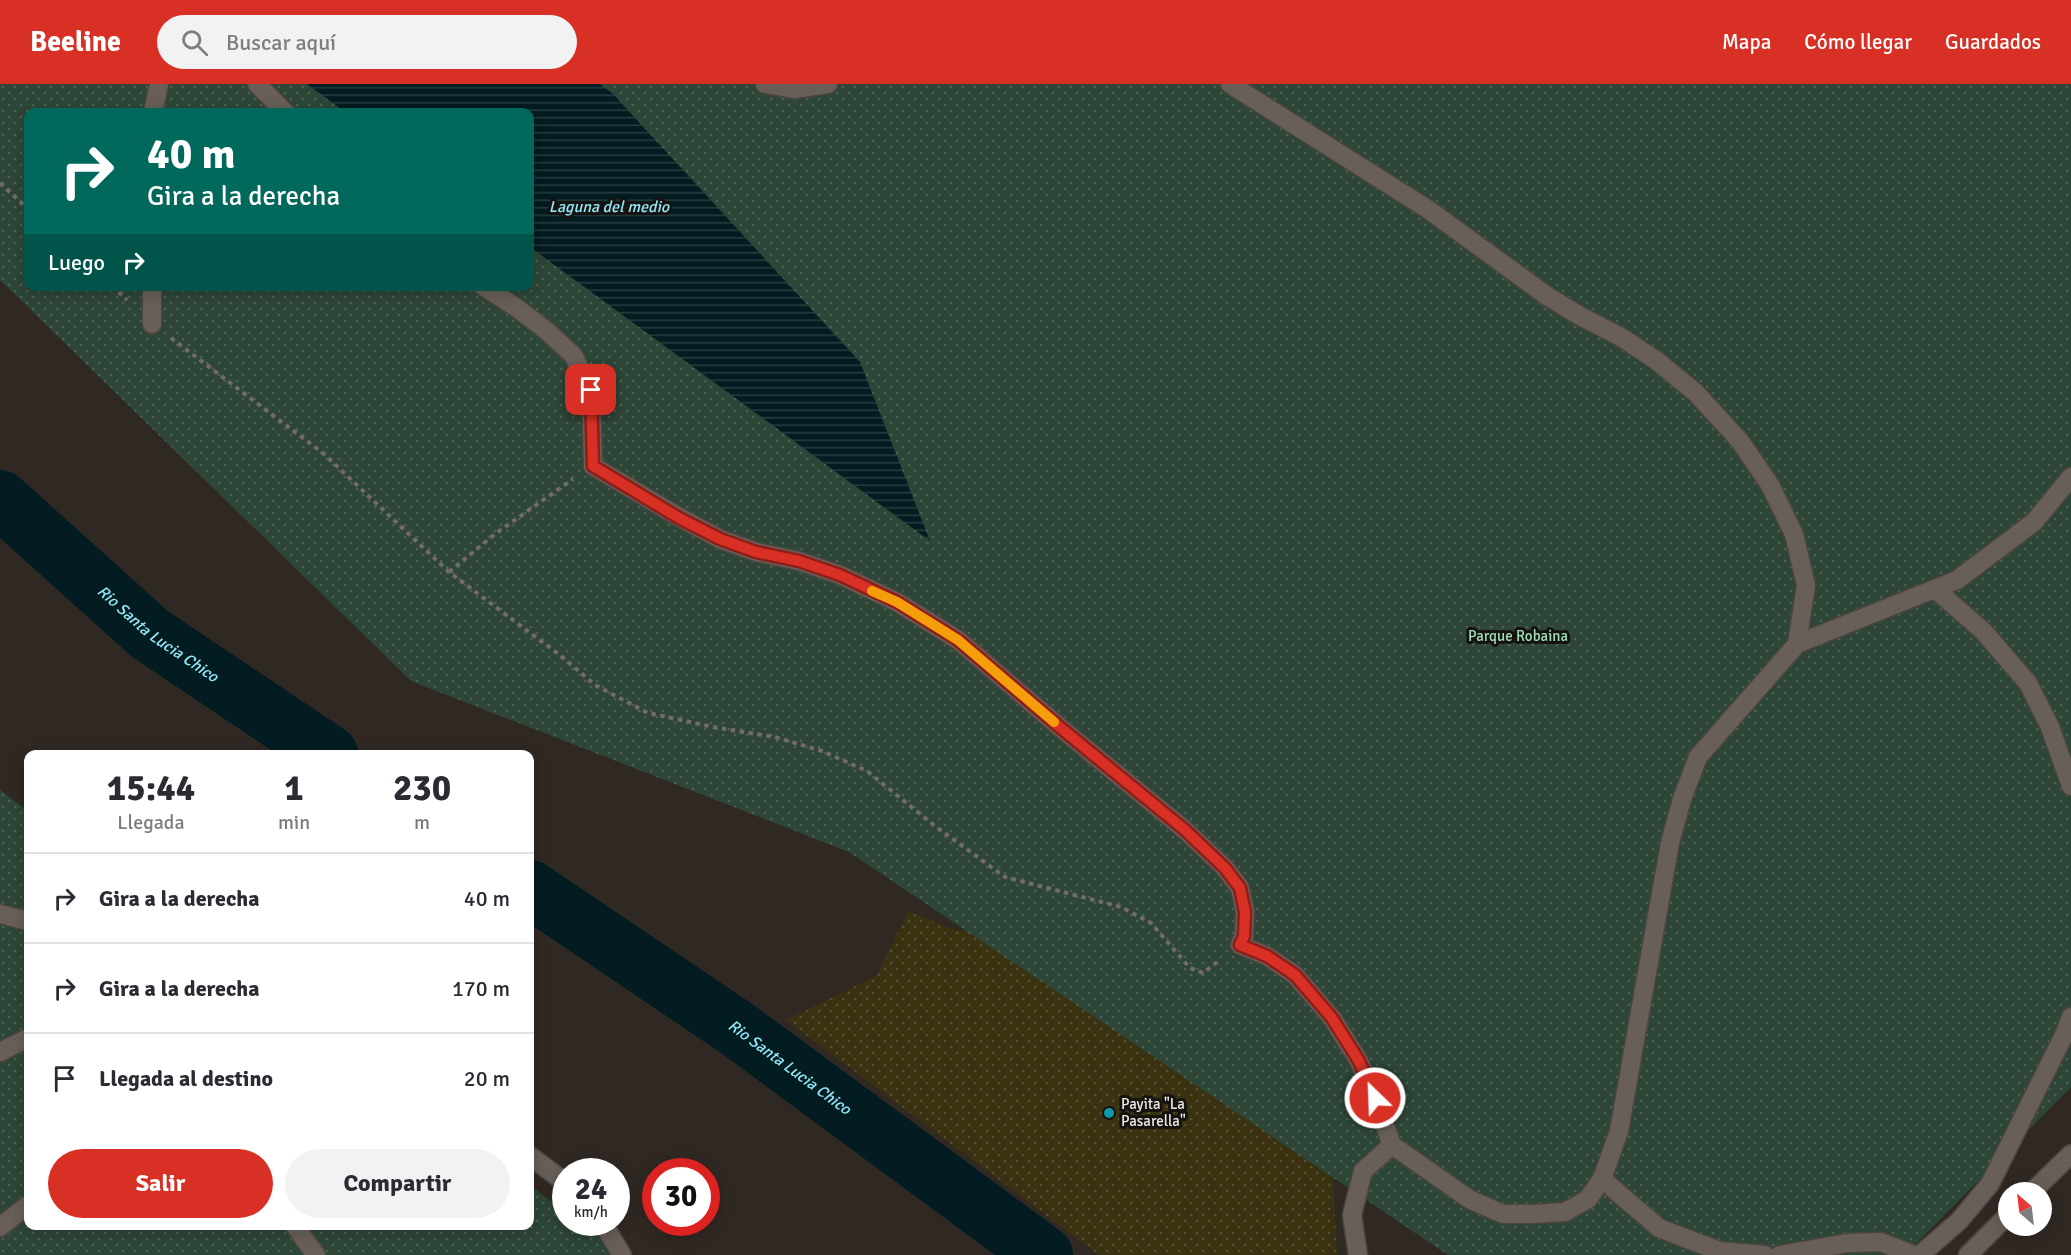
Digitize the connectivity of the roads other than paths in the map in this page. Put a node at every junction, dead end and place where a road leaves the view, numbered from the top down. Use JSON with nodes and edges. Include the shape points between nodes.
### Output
{"nodes":[{"id":1,"x":159,"y":84,"type":"edge"},
{"id":2,"x":257,"y":84,"type":"edge"},
{"id":3,"x":765,"y":84,"type":"edge"},
{"id":4,"x":828,"y":84,"type":"edge"},
{"id":5,"x":1230,"y":84,"type":"edge"},
{"id":6,"x":154,"y":108,"type":"edge"},
{"id":7,"x":281,"y":108,"type":"edge"},
{"id":8,"x":152,"y":291,"type":"edge"},
{"id":9,"x":490,"y":291,"type":"edge"},
{"id":10,"x":152,"y":324,"type":"road end"},
{"id":11,"x":2071,"y":477,"type":"edge"},
{"id":12,"x":1935,"y":589,"type":"junction"},
{"id":13,"x":1797,"y":644,"type":"junction"},
{"id":14,"x":2071,"y":786,"type":"edge"},
{"id":15,"x":0,"y":914,"type":"edge"},
{"id":16,"x":24,"y":920,"type":"edge"},
{"id":17,"x":2071,"y":1017,"type":"edge"},
{"id":18,"x":24,"y":1040,"type":"edge"},
{"id":19,"x":0,"y":1052,"type":"edge"},
{"id":20,"x":1392,"y":1145,"type":"junction"},
{"id":21,"x":2071,"y":1154,"type":"edge"},
{"id":22,"x":534,"y":1159,"type":"edge"},
{"id":23,"x":552,"y":1172,"type":"edge"},
{"id":24,"x":1602,"y":1179,"type":"junction"},
{"id":25,"x":2042,"y":1182,"type":"edge"},
{"id":26,"x":24,"y":1208,"type":"edge"},
{"id":27,"x":1998,"y":1225,"type":"edge"},
{"id":28,"x":0,"y":1227,"type":"edge"},
{"id":29,"x":298,"y":1230,"type":"edge"},
{"id":30,"x":610,"y":1236,"type":"edge"},
{"id":31,"x":316,"y":1255,"type":"edge"},
{"id":32,"x":622,"y":1255,"type":"edge"},
{"id":33,"x":1358,"y":1255,"type":"edge"},
{"id":34,"x":1765,"y":1255,"type":"edge"},
{"id":35,"x":1780,"y":1255,"type":"edge"},
{"id":36,"x":1914,"y":1255,"type":"edge"},
{"id":37,"x":1920,"y":1255,"type":"edge"},
{"id":38,"x":1968,"y":1255,"type":"edge"}],
"edges":[{"from":1,"to":6,"type":"street"},
{"from":2,"to":7,"type":"street"},
{"from":3,"to":4,"type":"street","via":[[794,89]]},
{"from":5,"to":13,"type":"street","via":[[1429,210],[1547,296],[1621,337],[1696,393],[1740,441],[1770,485],[1794,534],[1806,585]]},
{"from":8,"to":10,"type":"street"},
{"from":9,"to":20,"type":"street","via":[[573,355],[591,390],[593,466],[720,539],[840,575],[897,602],[958,640],[1185,830],[1240,888],[1245,912],[1240,945],[1267,956],[1295,975],[1332,1018],[1359,1061]]},
{"from":11,"to":12,"type":"street","via":[[2034,522],[1957,580]]},
{"from":12,"to":13,"type":"street"},
{"from":12,"to":14,"type":"street","via":[[1983,630],[2028,683],[2050,727]]},
{"from":13,"to":24,"type":"street","via":[[1698,757],[1682,799],[1670,843],[1619,1131]]},
{"from":15,"to":16,"type":"street"},
{"from":17,"to":37,"type":"street","via":[[1990,1184],[1959,1221]]},
{"from":18,"to":19,"type":"street"},
{"from":20,"to":24,"type":"street","via":[[1469,1199],[1503,1214],[1565,1212],[1588,1199]]},
{"from":20,"to":33,"type":"street","via":[[1363,1171],[1352,1215]]},
{"from":21,"to":25,"type":"street"},
{"from":22,"to":23,"type":"street"},
{"from":24,"to":34,"type":"street","via":[[1659,1228],[1719,1251]]},
{"from":26,"to":28,"type":"street"},
{"from":27,"to":38,"type":"street"},
{"from":29,"to":31,"type":"street"},
{"from":30,"to":32,"type":"street"},
{"from":35,"to":36,"type":"street","via":[[1847,1243],[1881,1242]]}]}
